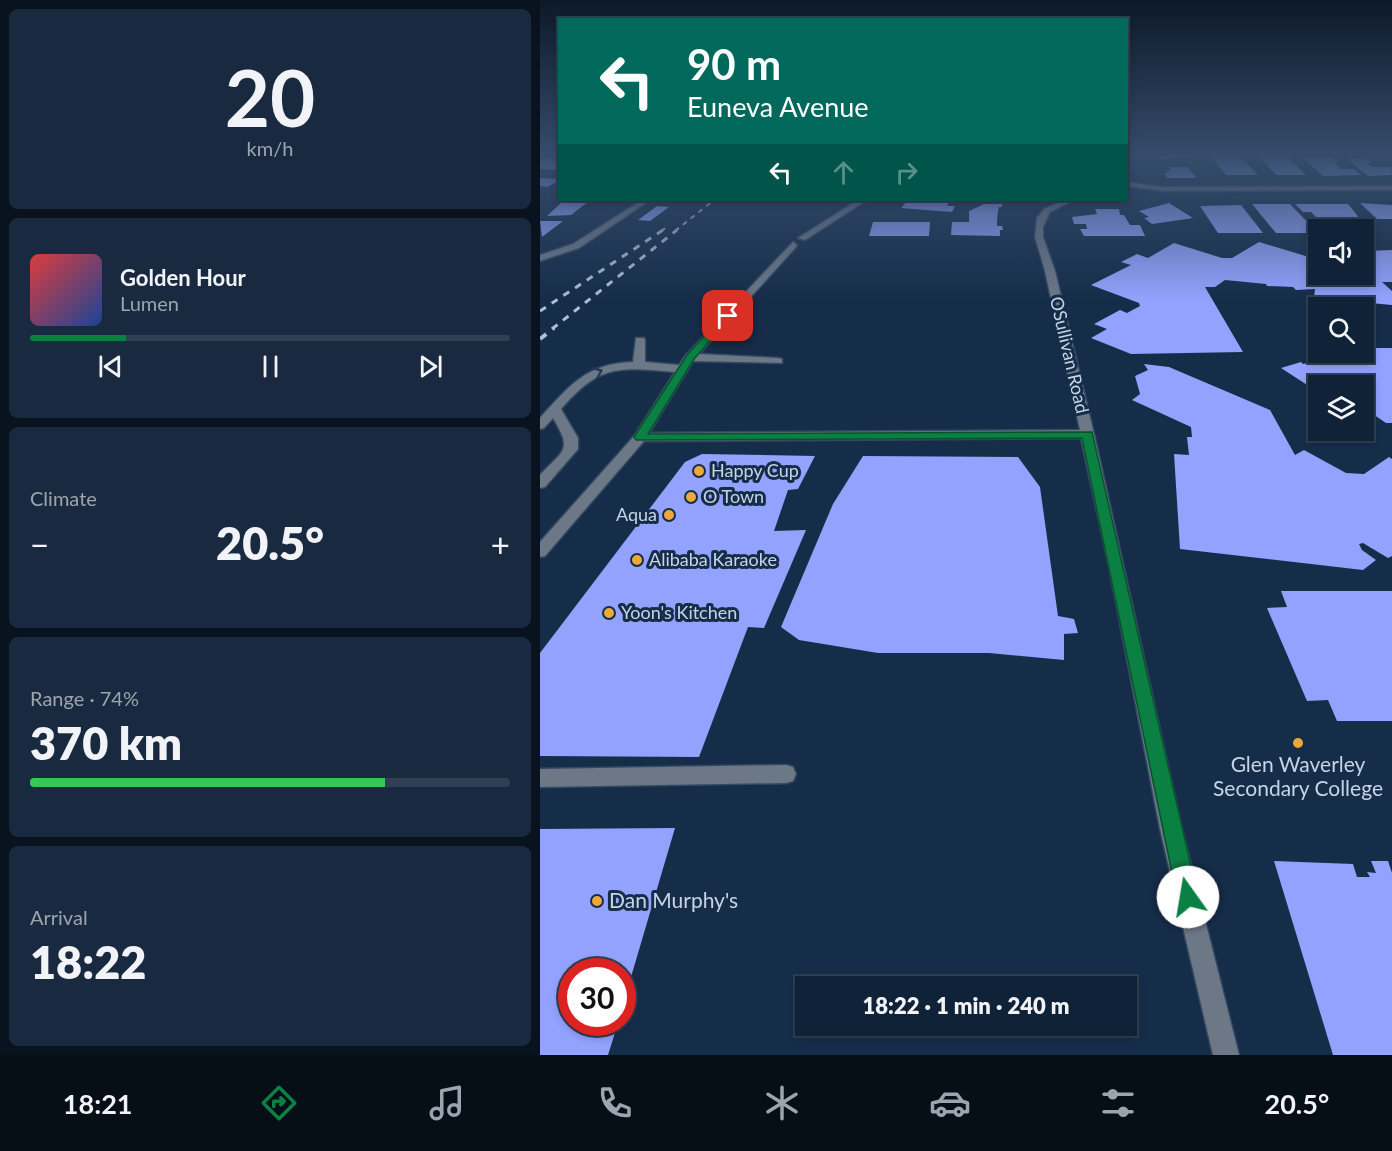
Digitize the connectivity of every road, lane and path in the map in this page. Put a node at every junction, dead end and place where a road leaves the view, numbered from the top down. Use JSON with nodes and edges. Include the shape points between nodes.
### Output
{"nodes":[{"id":1,"x":643,"y":202,"type":"edge"},
{"id":2,"x":859,"y":202,"type":"edge"},
{"id":3,"x":1064,"y":202,"type":"edge"},
{"id":4,"x":543,"y":257,"type":"edge"},
{"id":5,"x":640,"y":340,"type":"dead end"},
{"id":6,"x":690,"y":357,"type":"junction"},
{"id":7,"x":778,"y":361,"type":"dead end"},
{"id":8,"x":639,"y":365,"type":"junction"},
{"id":9,"x":682,"y":369,"type":"junction"},
{"id":10,"x":555,"y":410,"type":"junction"},
{"id":11,"x":540,"y":425,"type":"edge"},
{"id":12,"x":1088,"y":435,"type":"junction"},
{"id":13,"x":640,"y":437,"type":"junction"},
{"id":14,"x":540,"y":484,"type":"edge"},
{"id":15,"x":540,"y":552,"type":"edge"},
{"id":16,"x":786,"y":774,"type":"dead end"},
{"id":17,"x":540,"y":778,"type":"edge"},
{"id":18,"x":1226,"y":1055,"type":"edge"}],
"edges":[{"from":1,"to":4,"type":"street","via":[[576,246]]},
{"from":2,"to":6,"type":"street","via":[[797,242]]},
{"from":3,"to":12,"type":"street","name":"OSullivan Road","via":[[1043,212],[1039,219],[1040,240]]},
{"from":5,"to":8,"type":"street"},
{"from":6,"to":7,"type":"street"},
{"from":6,"to":9,"type":"street"},
{"from":8,"to":9,"type":"street"},
{"from":10,"to":8,"type":"street","one_way":true,"via":[[593,373]]},
{"from":9,"to":13,"type":"street"},
{"from":10,"to":11,"type":"street"},
{"from":10,"to":14,"type":"street","via":[[572,438],[571,449]]},
{"from":12,"to":13,"type":"street"},
{"from":12,"to":18,"type":"street","name":"OSullivan Road","via":[[1172,830]]},
{"from":13,"to":15,"type":"street"},
{"from":16,"to":17,"type":"street"}]}
